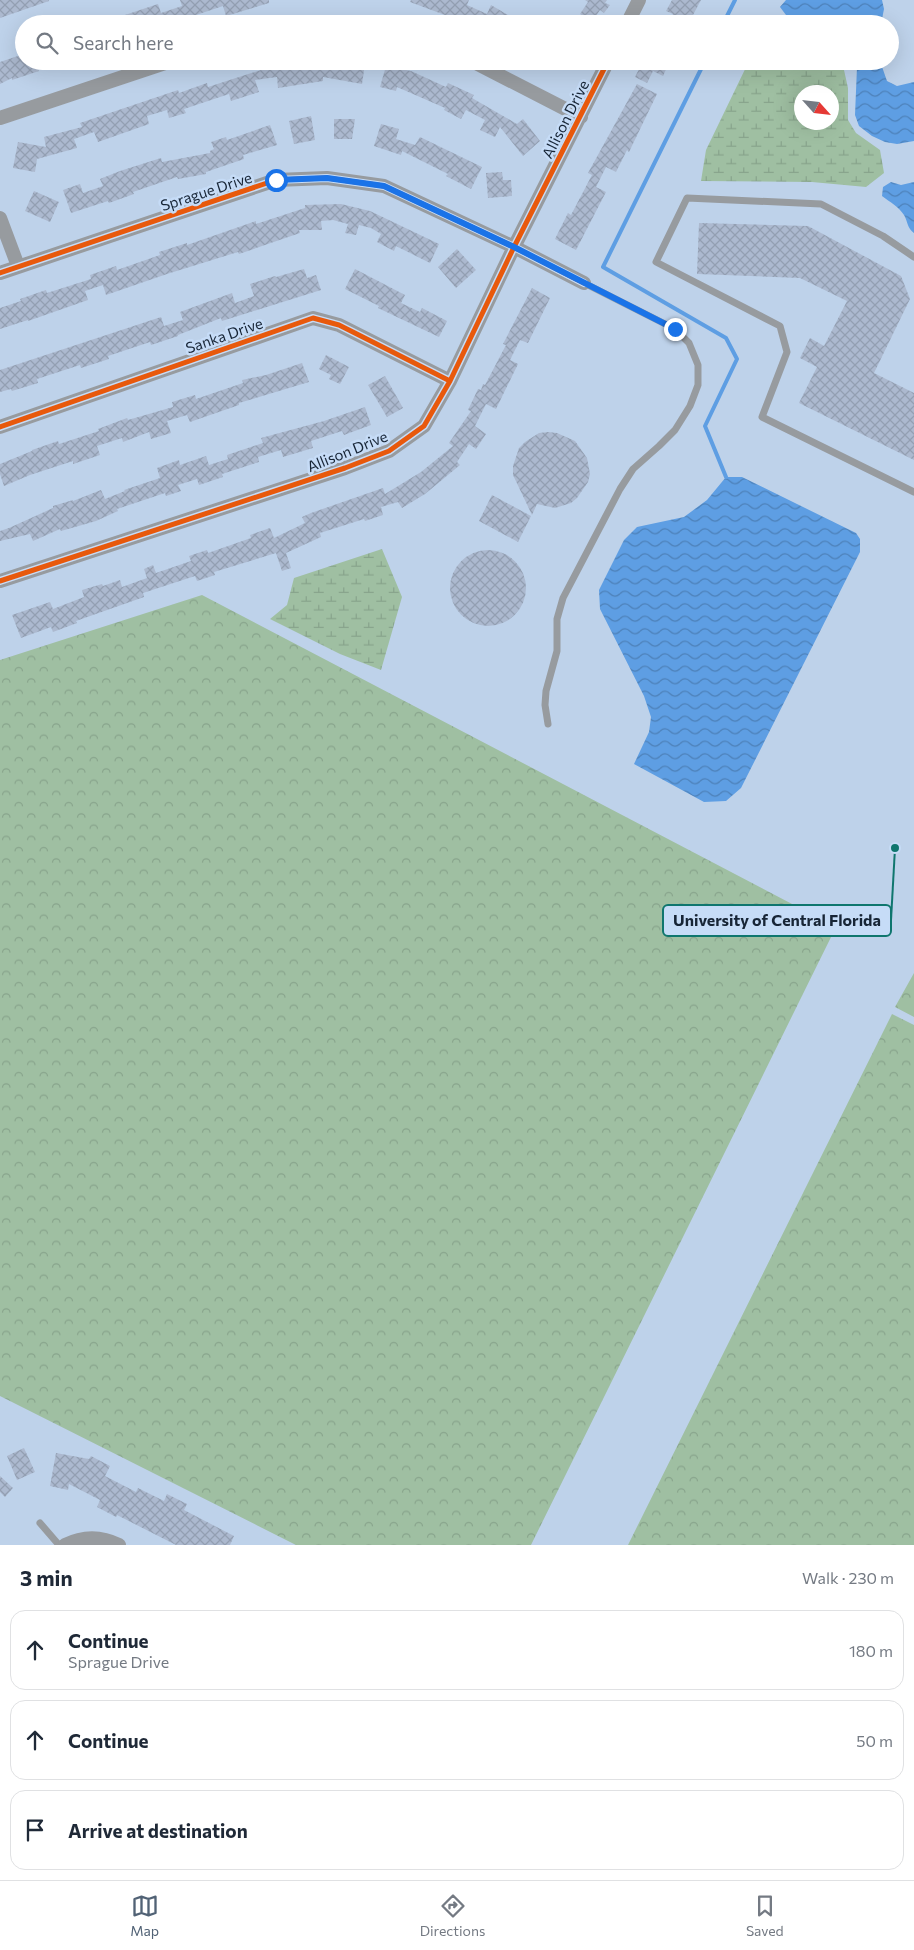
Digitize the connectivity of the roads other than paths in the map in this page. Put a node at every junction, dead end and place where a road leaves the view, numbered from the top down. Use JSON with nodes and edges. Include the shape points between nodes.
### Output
{"nodes":[{"id":1,"x":639,"y":0,"type":"edge"},
{"id":2,"x":632,"y":15,"type":"edge"},
{"id":3,"x":145,"y":70,"type":"edge"},
{"id":4,"x":490,"y":70,"type":"edge"},
{"id":5,"x":604,"y":70,"type":"edge"},
{"id":6,"x":581,"y":117,"type":"junction"},
{"id":7,"x":0,"y":118,"type":"edge"},
{"id":8,"x":0,"y":218,"type":"edge"},
{"id":9,"x":514,"y":247,"type":"junction"},
{"id":10,"x":914,"y":257,"type":"edge"},
{"id":11,"x":18,"y":266,"type":"junction"},
{"id":12,"x":0,"y":272,"type":"edge"},
{"id":13,"x":584,"y":283,"type":"joint"},
{"id":14,"x":450,"y":381,"type":"junction"},
{"id":15,"x":0,"y":427,"type":"edge"},
{"id":16,"x":914,"y":492,"type":"edge"},
{"id":17,"x":0,"y":581,"type":"edge"},
{"id":18,"x":548,"y":724,"type":"dead end"},
{"id":19,"x":40,"y":1523,"type":"dead end"},
{"id":20,"x":59,"y":1545,"type":"edge"},
{"id":21,"x":65,"y":1545,"type":"edge"},
{"id":22,"x":119,"y":1545,"type":"edge"}],
"edges":[{"from":1,"to":2,"type":"street"},
{"from":3,"to":7,"type":"street"},
{"from":4,"to":6,"type":"street"},
{"from":5,"to":6,"type":"street","name":"Allison Drive"},
{"from":6,"to":9,"type":"street","name":"Allison Drive"},
{"from":8,"to":11,"type":"street"},
{"from":9,"to":11,"type":"street","name":"Sprague Drive","via":[[384,186],[327,178],[276,180]]},
{"from":9,"to":13,"type":"street","name":"Sprague Drive"},
{"from":9,"to":14,"type":"street","name":"Allison Drive"},
{"from":10,"to":16,"type":"lane","via":[[883,236],[821,204],[687,198],[656,262],[780,326],[787,352],[762,417]]},
{"from":11,"to":12,"type":"street","name":"Sprague Drive"},
{"from":13,"to":18,"type":"lane","via":[[675,329],[689,342],[698,365],[698,385],[675,430],[633,469],[562,598],[557,651],[546,691]]},
{"from":14,"to":15,"type":"street","name":"Sanka Drive","via":[[340,325],[312,318]]},
{"from":14,"to":17,"type":"street","name":"Allison Drive","via":[[424,426],[389,451]]},
{"from":19,"to":20,"type":"lane"},
{"from":21,"to":22,"type":"street","via":[[79,1538],[106,1538]]}]}
